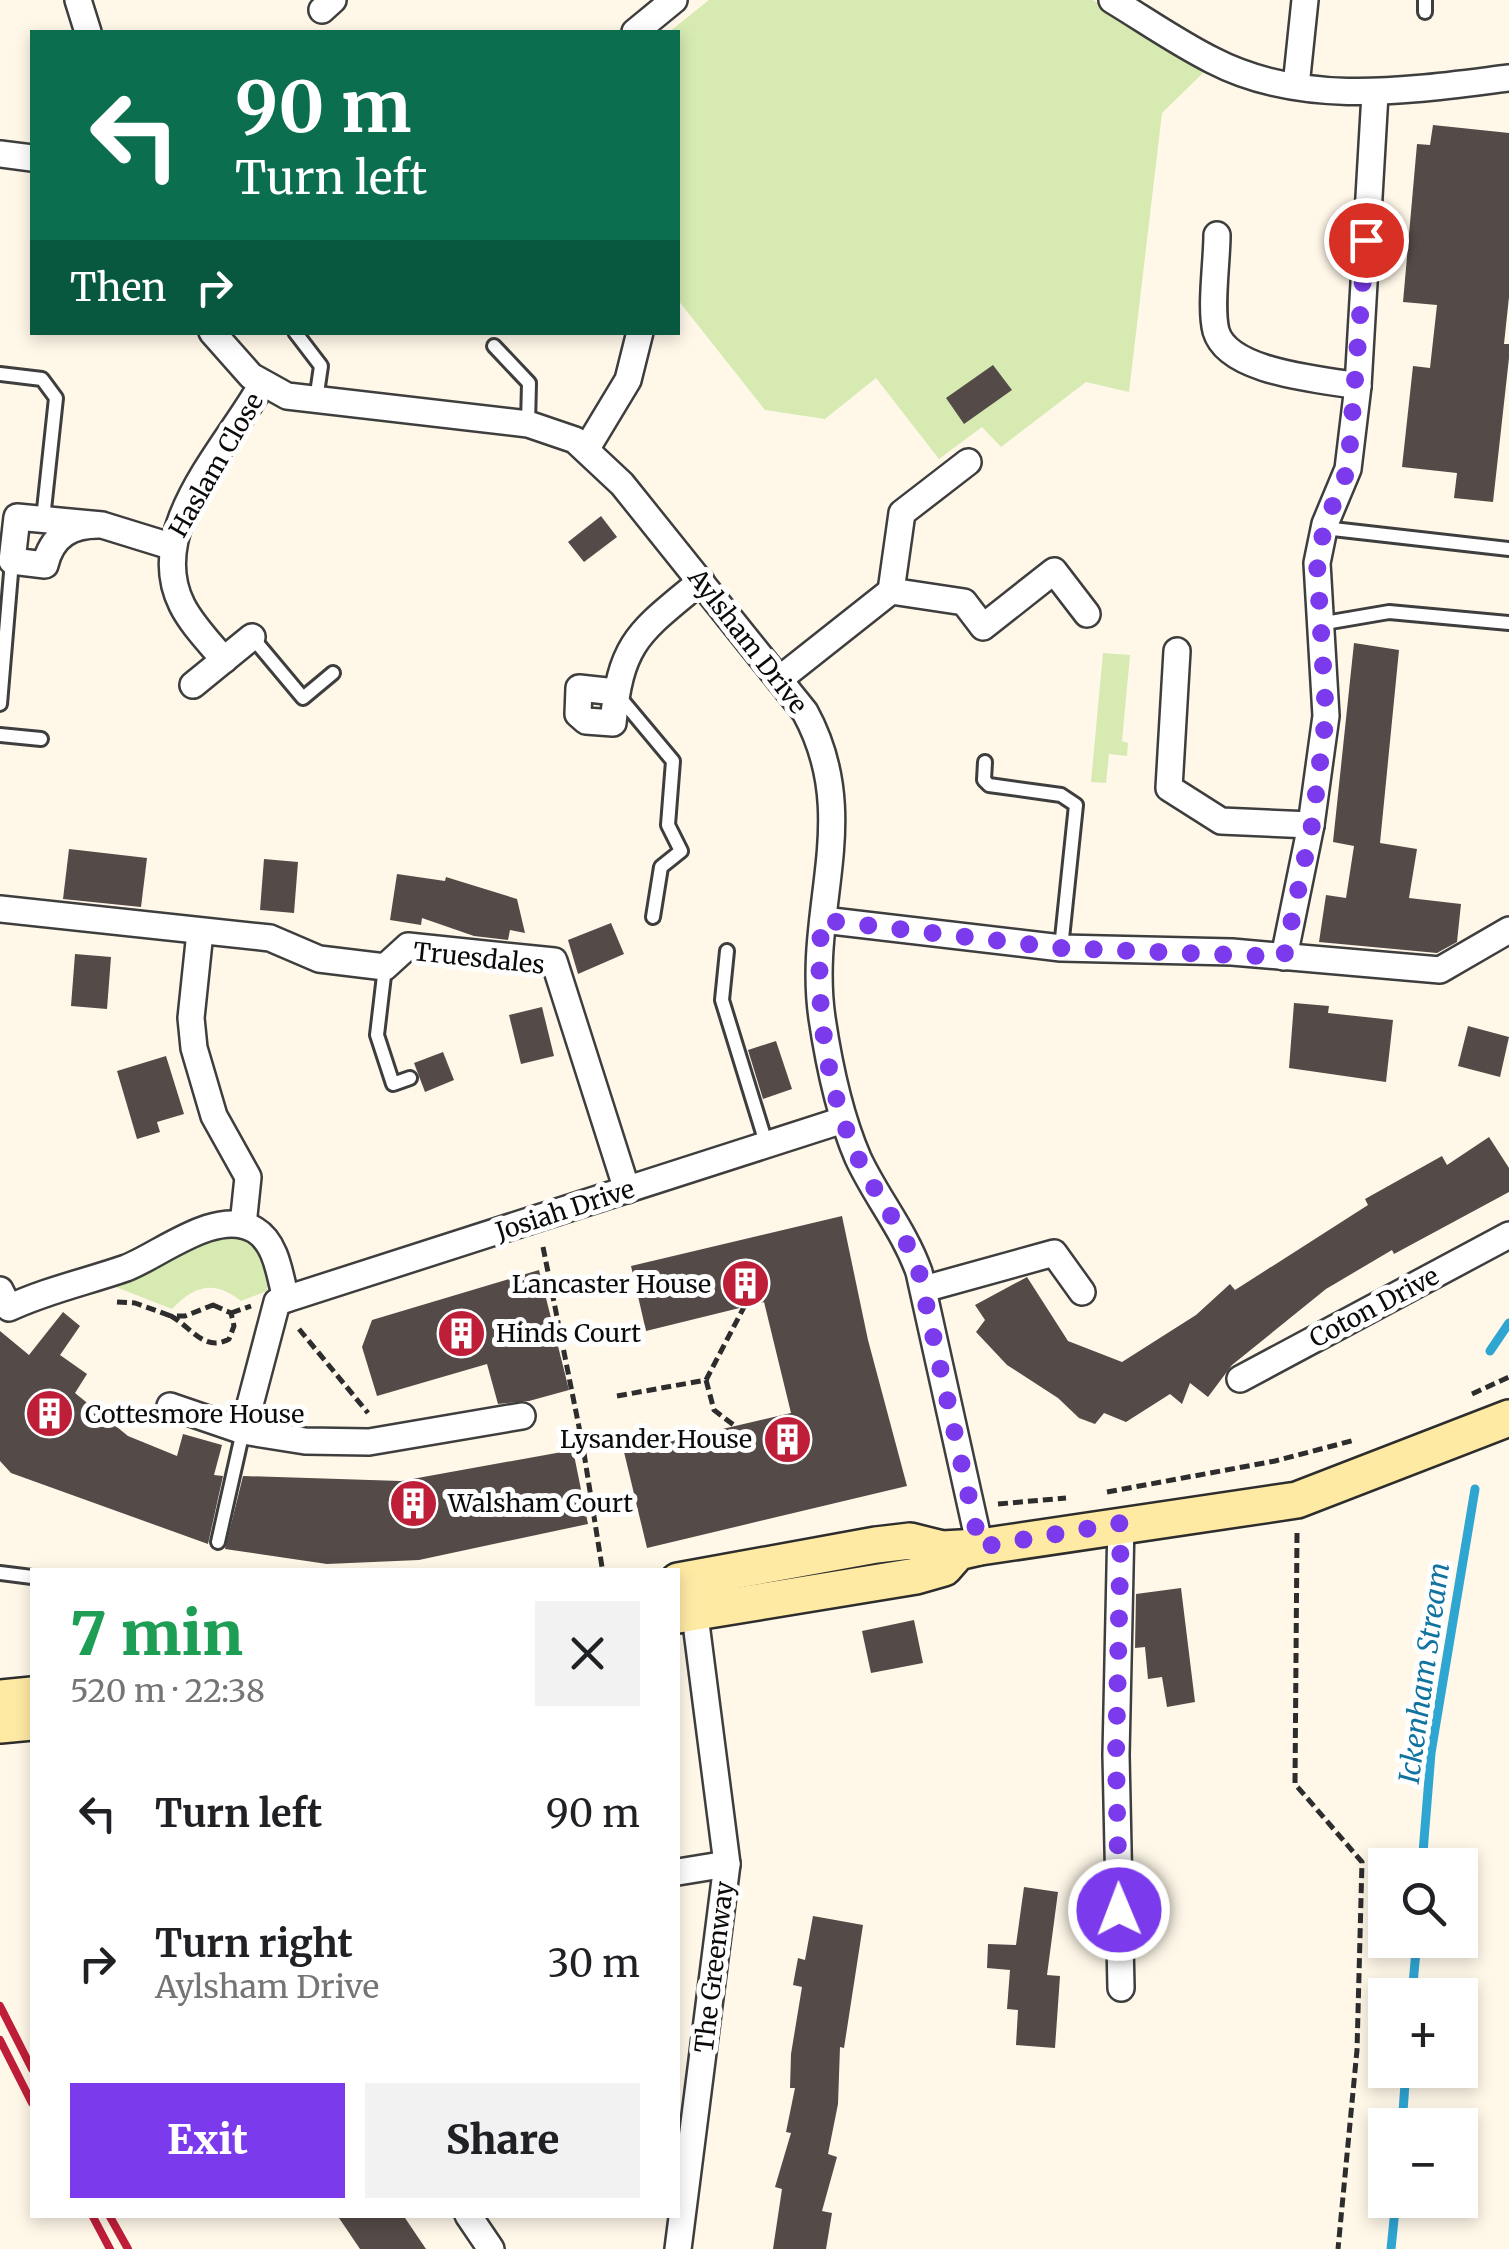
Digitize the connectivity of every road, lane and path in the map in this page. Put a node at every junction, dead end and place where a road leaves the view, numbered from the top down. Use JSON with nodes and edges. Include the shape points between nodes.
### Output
{"nodes":[{"id":1,"x":78,"y":0,"type":"edge"},
{"id":2,"x":674,"y":0,"type":"edge"},
{"id":3,"x":1112,"y":0,"type":"edge"},
{"id":4,"x":1305,"y":0,"type":"edge"},
{"id":5,"x":87,"y":30,"type":"edge"},
{"id":6,"x":637,"y":30,"type":"edge"},
{"id":7,"x":1509,"y":78,"type":"edge"},
{"id":8,"x":1296,"y":86,"type":"junction"},
{"id":9,"x":1375,"y":94,"type":"junction"},
{"id":10,"x":0,"y":154,"type":"edge"},
{"id":11,"x":30,"y":158,"type":"edge"},
{"id":12,"x":1217,"y":235,"type":"dead end"},
{"id":13,"x":215,"y":335,"type":"edge"},
{"id":14,"x":297,"y":335,"type":"edge"},
{"id":15,"x":639,"y":335,"type":"edge"},
{"id":16,"x":494,"y":346,"type":"dead end"},
{"id":17,"x":0,"y":374,"type":"edge"},
{"id":18,"x":262,"y":384,"type":"junction"},
{"id":19,"x":1358,"y":386,"type":"junction"},
{"id":20,"x":315,"y":402,"type":"junction"},
{"id":21,"x":528,"y":424,"type":"junction"},
{"id":22,"x":586,"y":448,"type":"junction"},
{"id":23,"x":968,"y":462,"type":"dead end"},
{"id":24,"x":43,"y":519,"type":"junction"},
{"id":25,"x":102,"y":525,"type":"junction"},
{"id":26,"x":1324,"y":528,"type":"junction"},
{"id":27,"x":170,"y":546,"type":"junction"},
{"id":28,"x":1509,"y":550,"type":"edge"},
{"id":29,"x":12,"y":561,"type":"junction"},
{"id":30,"x":701,"y":581,"type":"junction"},
{"id":31,"x":891,"y":591,"type":"junction"},
{"id":32,"x":1087,"y":614,"type":"dead end"},
{"id":33,"x":1319,"y":624,"type":"junction"},
{"id":34,"x":1509,"y":624,"type":"edge"},
{"id":35,"x":252,"y":637,"type":"joint"},
{"id":36,"x":1177,"y":651,"type":"dead end"},
{"id":37,"x":224,"y":660,"type":"junction"},
{"id":38,"x":333,"y":673,"type":"dead end"},
{"id":39,"x":781,"y":678,"type":"junction"},
{"id":40,"x":193,"y":685,"type":"dead end"},
{"id":41,"x":616,"y":692,"type":"joint"},
{"id":42,"x":0,"y":704,"type":"edge"},
{"id":43,"x":0,"y":735,"type":"edge"},
{"id":44,"x":41,"y":740,"type":"dead end"},
{"id":45,"x":985,"y":762,"type":"dead end"},
{"id":46,"x":1312,"y":825,"type":"junction"},
{"id":47,"x":0,"y":910,"type":"edge"},
{"id":48,"x":653,"y":917,"type":"dead end"},
{"id":49,"x":822,"y":920,"type":"junction"},
{"id":50,"x":1509,"y":930,"type":"edge"},
{"id":51,"x":200,"y":932,"type":"junction"},
{"id":52,"x":1061,"y":948,"type":"junction"},
{"id":53,"x":727,"y":951,"type":"dead end"},
{"id":54,"x":1284,"y":957,"type":"junction"},
{"id":55,"x":385,"y":967,"type":"junction"},
{"id":56,"x":410,"y":1078,"type":"dead end"},
{"id":57,"x":843,"y":1120,"type":"junction"},
{"id":58,"x":767,"y":1146,"type":"junction"},
{"id":59,"x":627,"y":1190,"type":"junction"},
{"id":60,"x":537,"y":1219,"type":"junction"},
{"id":61,"x":243,"y":1225,"type":"junction"},
{"id":62,"x":1509,"y":1235,"type":"edge"},
{"id":63,"x":924,"y":1290,"type":"junction"},
{"id":64,"x":1082,"y":1292,"type":"dead end"},
{"id":65,"x":282,"y":1301,"type":"junction"},
{"id":66,"x":110,"y":1304,"type":"dead end"},
{"id":67,"x":3,"y":1306,"type":"edge"},
{"id":68,"x":244,"y":1306,"type":"dead end"},
{"id":69,"x":744,"y":1307,"type":"dead end"},
{"id":70,"x":230,"y":1313,"type":"junction"},
{"id":71,"x":171,"y":1316,"type":"junction"},
{"id":72,"x":1509,"y":1378,"type":"edge"},
{"id":73,"x":1240,"y":1379,"type":"dead end"},
{"id":74,"x":706,"y":1380,"type":"junction"},
{"id":75,"x":617,"y":1396,"type":"dead end"},
{"id":76,"x":1460,"y":1400,"type":"dead end"},
{"id":77,"x":170,"y":1406,"type":"dead end"},
{"id":78,"x":522,"y":1416,"type":"dead end"},
{"id":79,"x":1509,"y":1418,"type":"edge"},
{"id":80,"x":735,"y":1426,"type":"dead end"},
{"id":81,"x":243,"y":1431,"type":"junction"},
{"id":82,"x":389,"y":1438,"type":"junction"},
{"id":83,"x":1360,"y":1438,"type":"dead end"},
{"id":84,"x":1100,"y":1494,"type":"dead end"},
{"id":85,"x":1081,"y":1497,"type":"dead end"},
{"id":86,"x":1297,"y":1500,"type":"junction"},
{"id":87,"x":1002,"y":1504,"type":"dead end"},
{"id":88,"x":1121,"y":1523,"type":"junction"},
{"id":89,"x":218,"y":1542,"type":"dead end"},
{"id":90,"x":980,"y":1547,"type":"junction"},
{"id":91,"x":602,"y":1567,"type":"dead end"},
{"id":92,"x":0,"y":1573,"type":"edge"},
{"id":93,"x":30,"y":1576,"type":"edge"},
{"id":94,"x":685,"y":1597,"type":"edge"},
{"id":95,"x":728,"y":1864,"type":"junction"},
{"id":96,"x":680,"y":1872,"type":"edge"},
{"id":97,"x":1121,"y":1988,"type":"dead end"},
{"id":98,"x":470,"y":2218,"type":"edge"},
{"id":99,"x":492,"y":2249,"type":"edge"},
{"id":100,"x":678,"y":2249,"type":"edge"},
{"id":101,"x":1338,"y":2249,"type":"edge"}],
"edges":[{"from":1,"to":5,"type":"street"},
{"from":2,"to":6,"type":"street"},
{"from":3,"to":8,"type":"street","via":[[1212,60]]},
{"from":4,"to":8,"type":"street"},
{"from":7,"to":9,"type":"street"},
{"from":8,"to":9,"type":"street"},
{"from":9,"to":19,"type":"street"},
{"from":10,"to":11,"type":"street"},
{"from":12,"to":19,"type":"street","via":[[1216,331],[1229,352],[1246,363]]},
{"from":13,"to":18,"type":"street","name":"Aylsham Drive"},
{"from":14,"to":20,"type":"lane","via":[[321,366]]},
{"from":15,"to":22,"type":"street","via":[[628,380]]},
{"from":16,"to":21,"type":"lane","via":[[530,383]]},
{"from":17,"to":24,"type":"lane","via":[[42,380],[56,398]]},
{"from":18,"to":20,"type":"street","name":"Aylsham Drive"},
{"from":18,"to":27,"type":"street","name":"Haslam Close","via":[[181,516]]},
{"from":19,"to":26,"type":"street","via":[[1348,469]]},
{"from":20,"to":21,"type":"street","name":"Aylsham Drive"},
{"from":21,"to":22,"type":"street","name":"Aylsham Drive"},
{"from":22,"to":30,"type":"street","name":"Aylsham Drive"},
{"from":23,"to":31,"type":"street","via":[[902,513]]},
{"from":24,"to":25,"type":"street","name":"Haslam Close"},
{"from":24,"to":29,"type":"street","via":[[17,517]]},
{"from":25,"to":27,"type":"street","name":"Haslam Close"},
{"from":25,"to":29,"type":"street","via":[[63,534],[45,565]]},
{"from":26,"to":28,"type":"lane"},
{"from":26,"to":33,"type":"street","via":[[1316,576]]},
{"from":27,"to":37,"type":"street","name":"Haslam Close","via":[[182,606]]},
{"from":29,"to":42,"type":"lane"},
{"from":30,"to":39,"type":"street","name":"Aylsham Drive"},
{"from":30,"to":41,"type":"street","via":[[634,641]]},
{"from":31,"to":32,"type":"street","via":[[964,602],[984,627],[1054,571]]},
{"from":31,"to":39,"type":"street"},
{"from":33,"to":34,"type":"lane","via":[[1388,612]]},
{"from":33,"to":46,"type":"street","via":[[1326,716]]},
{"from":35,"to":37,"type":"street"},
{"from":35,"to":38,"type":"lane","via":[[303,698]]},
{"from":36,"to":46,"type":"street","via":[[1169,788],[1221,821]]},
{"from":37,"to":40,"type":"street"},
{"from":39,"to":49,"type":"street","name":"Aylsham Drive","via":[[817,733],[831,775],[834,819]]},
{"from":41,"to":48,"type":"lane","via":[[673,762],[668,825],[681,851],[661,867]]},
{"from":43,"to":44,"type":"lane"},
{"from":45,"to":52,"type":"lane","via":[[988,786],[1061,795],[1076,805]]},
{"from":46,"to":54,"type":"street"},
{"from":47,"to":51,"type":"street","name":"Truesdales"},
{"from":49,"to":52,"type":"street"},
{"from":49,"to":57,"type":"street","name":"Aylsham Drive","via":[[819,995]]},
{"from":50,"to":54,"type":"street","via":[[1440,970]]},
{"from":51,"to":55,"type":"street","name":"Truesdales","via":[[270,938],[318,960]]},
{"from":51,"to":61,"type":"street","via":[[194,1048],[214,1116],[248,1177]]},
{"from":52,"to":54,"type":"street"},
{"from":53,"to":58,"type":"lane","via":[[722,1000]]},
{"from":55,"to":56,"type":"lane","via":[[377,1035],[394,1084]]},
{"from":55,"to":59,"type":"street","name":"Truesdales","via":[[408,946],[554,962]]},
{"from":57,"to":58,"type":"street","name":"Josiah Drive"},
{"from":57,"to":63,"type":"street","name":"Aylsham Drive","via":[[905,1238]]},
{"from":58,"to":59,"type":"street","name":"Josiah Drive"},
{"from":59,"to":60,"type":"street","name":"Josiah Drive"},
{"from":60,"to":65,"type":"street","name":"Josiah Drive"},
{"from":60,"to":91,"type":"path"},
{"from":61,"to":65,"type":"street","via":[[268,1244]]},
{"from":61,"to":67,"type":"street","via":[[185,1236],[125,1268]]},
{"from":62,"to":73,"type":"street","name":"Coton Drive"},
{"from":63,"to":64,"type":"street","via":[[1054,1252]]},
{"from":63,"to":90,"type":"street","name":"Aylsham Drive"},
{"from":65,"to":81,"type":"street"},
{"from":65,"to":82,"type":"path"},
{"from":66,"to":71,"type":"path","via":[[128,1302]]},
{"from":68,"to":70,"type":"path"},
{"from":69,"to":74,"type":"path"},
{"from":70,"to":71,"type":"path","via":[[214,1305]]},
{"from":70,"to":71,"type":"path","via":[[233,1332],[216,1344]]},
{"from":72,"to":76,"type":"path"},
{"from":74,"to":75,"type":"path"},
{"from":74,"to":80,"type":"path","via":[[714,1410]]},
{"from":77,"to":81,"type":"street"},
{"from":78,"to":82,"type":"street"},
{"from":79,"to":86,"type":"main road"},
{"from":81,"to":82,"type":"street","via":[[337,1443]]},
{"from":81,"to":89,"type":"lane"},
{"from":83,"to":84,"type":"path"},
{"from":85,"to":87,"type":"path"},
{"from":86,"to":88,"type":"main road"},
{"from":86,"to":101,"type":"path","via":[[1295,1784],[1362,1862],[1358,2030]]},
{"from":88,"to":90,"type":"main road"},
{"from":88,"to":97,"type":"street"},
{"from":90,"to":94,"type":"main road","via":[[916,1576]]},
{"from":92,"to":93,"type":"lane"},
{"from":94,"to":95,"type":"street","name":"The Greenway"},
{"from":95,"to":96,"type":"street","name":"The Greenway"},
{"from":95,"to":100,"type":"street","name":"The Greenway"},
{"from":98,"to":99,"type":"street"}]}
